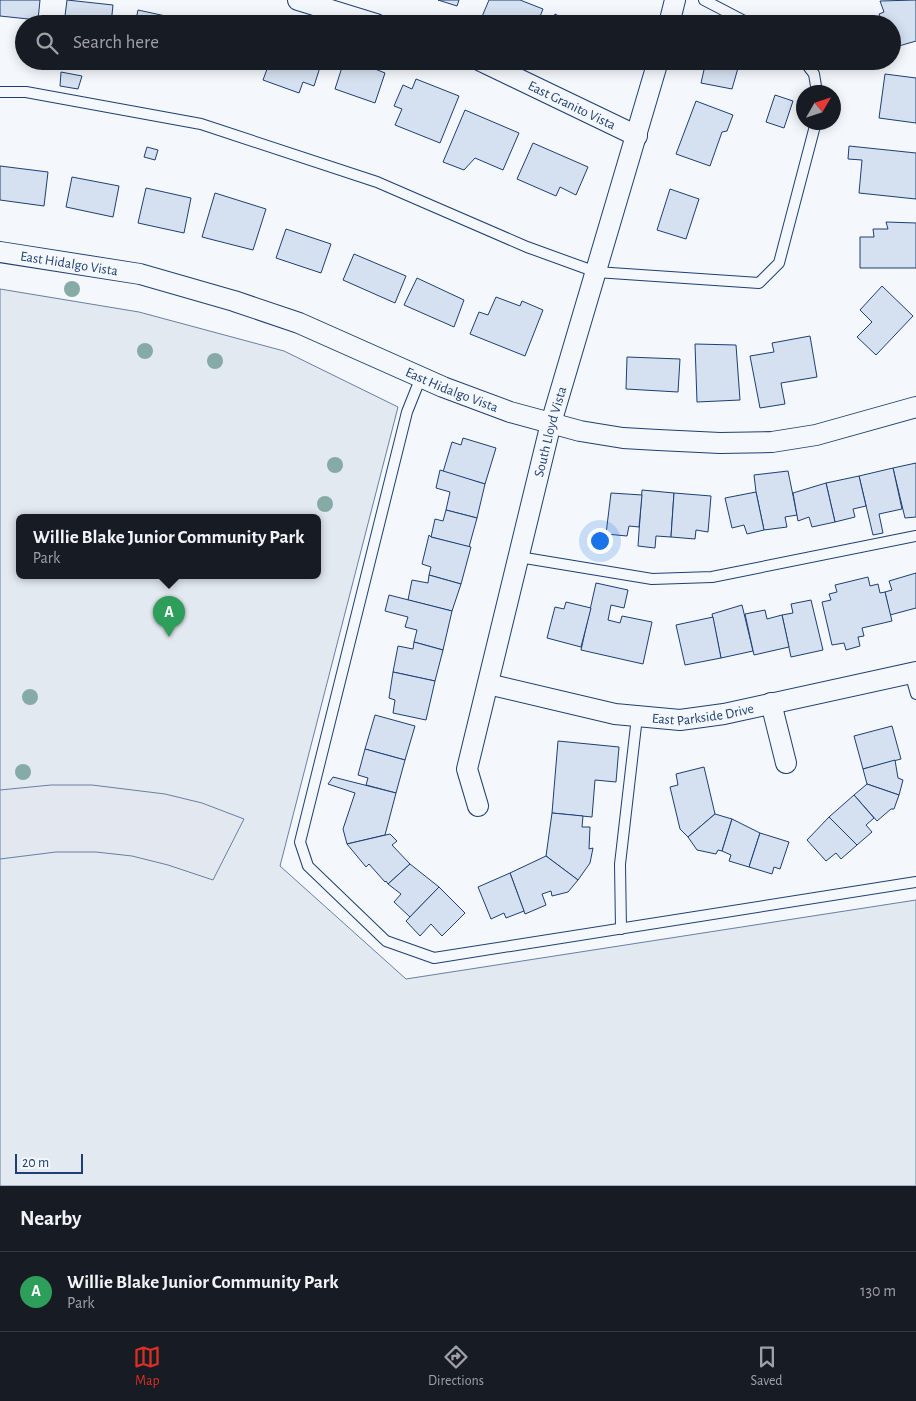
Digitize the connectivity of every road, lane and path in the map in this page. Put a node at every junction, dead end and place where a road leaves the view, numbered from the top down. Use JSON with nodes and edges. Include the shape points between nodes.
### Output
{"nodes":[{"id":1,"x":298,"y":0,"type":"edge"},
{"id":2,"x":676,"y":0,"type":"edge"},
{"id":3,"x":704,"y":0,"type":"edge"},
{"id":4,"x":347,"y":15,"type":"edge"},
{"id":5,"x":672,"y":15,"type":"edge"},
{"id":6,"x":733,"y":15,"type":"edge"},
{"id":7,"x":500,"y":70,"type":"edge"},
{"id":8,"x":655,"y":70,"type":"edge"},
{"id":9,"x":811,"y":70,"type":"edge"},
{"id":10,"x":816,"y":85,"type":"edge"},
{"id":11,"x":0,"y":92,"type":"edge"},
{"id":12,"x":814,"y":130,"type":"edge"},
{"id":13,"x":637,"y":136,"type":"junction"},
{"id":14,"x":0,"y":252,"type":"edge"},
{"id":15,"x":596,"y":272,"type":"junction"},
{"id":16,"x":421,"y":377,"type":"junction"},
{"id":17,"x":916,"y":407,"type":"edge"},
{"id":18,"x":551,"y":423,"type":"junction"},
{"id":19,"x":916,"y":536,"type":"edge"},
{"id":20,"x":519,"y":557,"type":"junction"},
{"id":21,"x":913,"y":672,"type":"edge"},
{"id":22,"x":488,"y":684,"type":"junction"},
{"id":23,"x":916,"y":694,"type":"edge"},
{"id":24,"x":771,"y":703,"type":"junction"},
{"id":25,"x":637,"y":717,"type":"junction"},
{"id":26,"x":786,"y":764,"type":"dead end"},
{"id":27,"x":478,"y":806,"type":"dead end"},
{"id":28,"x":916,"y":882,"type":"edge"},
{"id":29,"x":621,"y":929,"type":"junction"}],
"edges":[{"from":1,"to":4,"type":"street"},
{"from":2,"to":5,"type":"street"},
{"from":3,"to":6,"type":"lane"},
{"from":7,"to":13,"type":"street","name":"East Granito Vista"},
{"from":8,"to":13,"type":"street","name":"South Lloyd Vista"},
{"from":9,"to":10,"type":"lane"},
{"from":11,"to":15,"type":"lane","via":[[26,92],[201,124],[377,182],[527,247]]},
{"from":12,"to":15,"type":"lane","via":[[779,263],[759,283]]},
{"from":13,"to":15,"type":"street","name":"South Lloyd Vista"},
{"from":14,"to":16,"type":"street","name":"East Hidalgo Vista","via":[[140,274],[234,300],[299,323]]},
{"from":15,"to":18,"type":"street","name":"South Lloyd Vista"},
{"from":16,"to":18,"type":"street","name":"East Hidalgo Vista","via":[[510,412]]},
{"from":16,"to":29,"type":"lane","via":[[407,412],[300,842],[308,866],[386,941],[434,958]]},
{"from":17,"to":18,"type":"street","name":"East Hidalgo Vista","via":[[816,435],[772,442],[623,438]]},
{"from":18,"to":20,"type":"street","name":"South Lloyd Vista"},
{"from":19,"to":20,"type":"lane","via":[[712,577],[652,579]]},
{"from":20,"to":22,"type":"street","name":"South Lloyd Vista"},
{"from":21,"to":23,"type":"lane"},
{"from":21,"to":24,"type":"street","name":"East Parkside Drive"},
{"from":22,"to":25,"type":"street","name":"East Parkside Drive"},
{"from":22,"to":27,"type":"street","name":"South Lloyd Vista","via":[[467,769]]},
{"from":24,"to":25,"type":"street","name":"East Parkside Drive","via":[[680,720]]},
{"from":24,"to":26,"type":"street"},
{"from":25,"to":29,"type":"lane","via":[[620,864]]},
{"from":28,"to":29,"type":"lane"}]}
